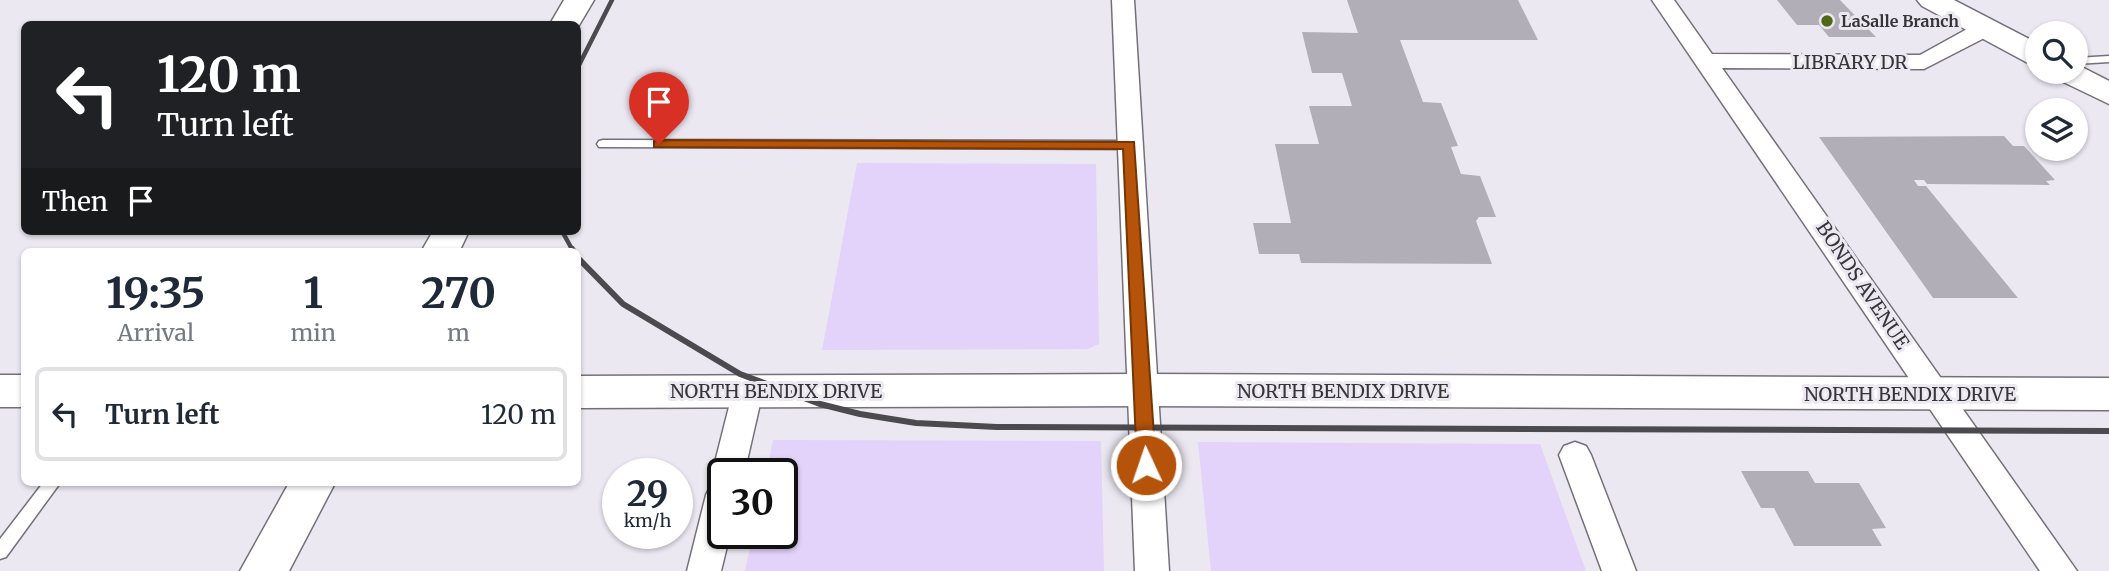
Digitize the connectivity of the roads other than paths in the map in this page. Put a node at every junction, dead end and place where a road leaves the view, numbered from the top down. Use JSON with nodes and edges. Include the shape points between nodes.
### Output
{"nodes":[{"id":1,"x":579,"y":0,"type":"edge"},
{"id":2,"x":1123,"y":0,"type":"edge"},
{"id":3,"x":1663,"y":0,"type":"edge"},
{"id":4,"x":1932,"y":0,"type":"edge"},
{"id":5,"x":567,"y":21,"type":"edge"},
{"id":6,"x":1986,"y":28,"type":"junction"},
{"id":7,"x":2025,"y":49,"type":"edge"},
{"id":8,"x":2109,"y":59,"type":"edge"},
{"id":9,"x":2088,"y":60,"type":"edge"},
{"id":10,"x":1705,"y":61,"type":"junction"},
{"id":11,"x":2088,"y":83,"type":"edge"},
{"id":12,"x":2109,"y":94,"type":"edge"},
{"id":13,"x":603,"y":144,"type":"dead end"},
{"id":14,"x":1129,"y":145,"type":"junction"},
{"id":15,"x":1142,"y":390,"type":"junction"},
{"id":16,"x":0,"y":391,"type":"edge"},
{"id":17,"x":21,"y":391,"type":"edge"},
{"id":18,"x":748,"y":391,"type":"junction"},
{"id":19,"x":581,"y":392,"type":"edge"},
{"id":20,"x":1938,"y":394,"type":"junction"},
{"id":21,"x":2109,"y":394,"type":"edge"},
{"id":22,"x":1575,"y":455,"type":"dead end"},
{"id":23,"x":732,"y":458,"type":"edge"},
{"id":24,"x":49,"y":486,"type":"edge"},
{"id":25,"x":310,"y":486,"type":"edge"},
{"id":26,"x":710,"y":549,"type":"edge"},
{"id":27,"x":0,"y":552,"type":"edge"},
{"id":28,"x":264,"y":571,"type":"edge"},
{"id":29,"x":704,"y":571,"type":"edge"},
{"id":30,"x":1152,"y":571,"type":"edge"},
{"id":31,"x":1619,"y":571,"type":"edge"},
{"id":32,"x":2060,"y":571,"type":"edge"}],
"edges":[{"from":1,"to":5,"type":"street"},
{"from":2,"to":14,"type":"street"},
{"from":3,"to":10,"type":"street","name":"BONDS AVENUE"},
{"from":4,"to":6,"type":"street"},
{"from":6,"to":7,"type":"street"},
{"from":6,"to":10,"type":"street","name":"LIBRARY DR","via":[[1924,62]]},
{"from":8,"to":9,"type":"lane"},
{"from":10,"to":20,"type":"street","name":"BONDS AVENUE"},
{"from":11,"to":12,"type":"street"},
{"from":13,"to":14,"type":"lane"},
{"from":14,"to":15,"type":"street"},
{"from":15,"to":18,"type":"street","name":"NORTH BENDIX DRIVE"},
{"from":15,"to":20,"type":"street","name":"NORTH BENDIX DRIVE"},
{"from":15,"to":30,"type":"street"},
{"from":16,"to":17,"type":"street"},
{"from":18,"to":19,"type":"street","name":"NORTH BENDIX DRIVE"},
{"from":18,"to":23,"type":"street"},
{"from":20,"to":21,"type":"street","name":"NORTH BENDIX DRIVE"},
{"from":20,"to":32,"type":"street","name":"BONDS AVENUE"},
{"from":22,"to":31,"type":"street"},
{"from":24,"to":27,"type":"lane"},
{"from":25,"to":28,"type":"street"},
{"from":26,"to":29,"type":"street"}]}
